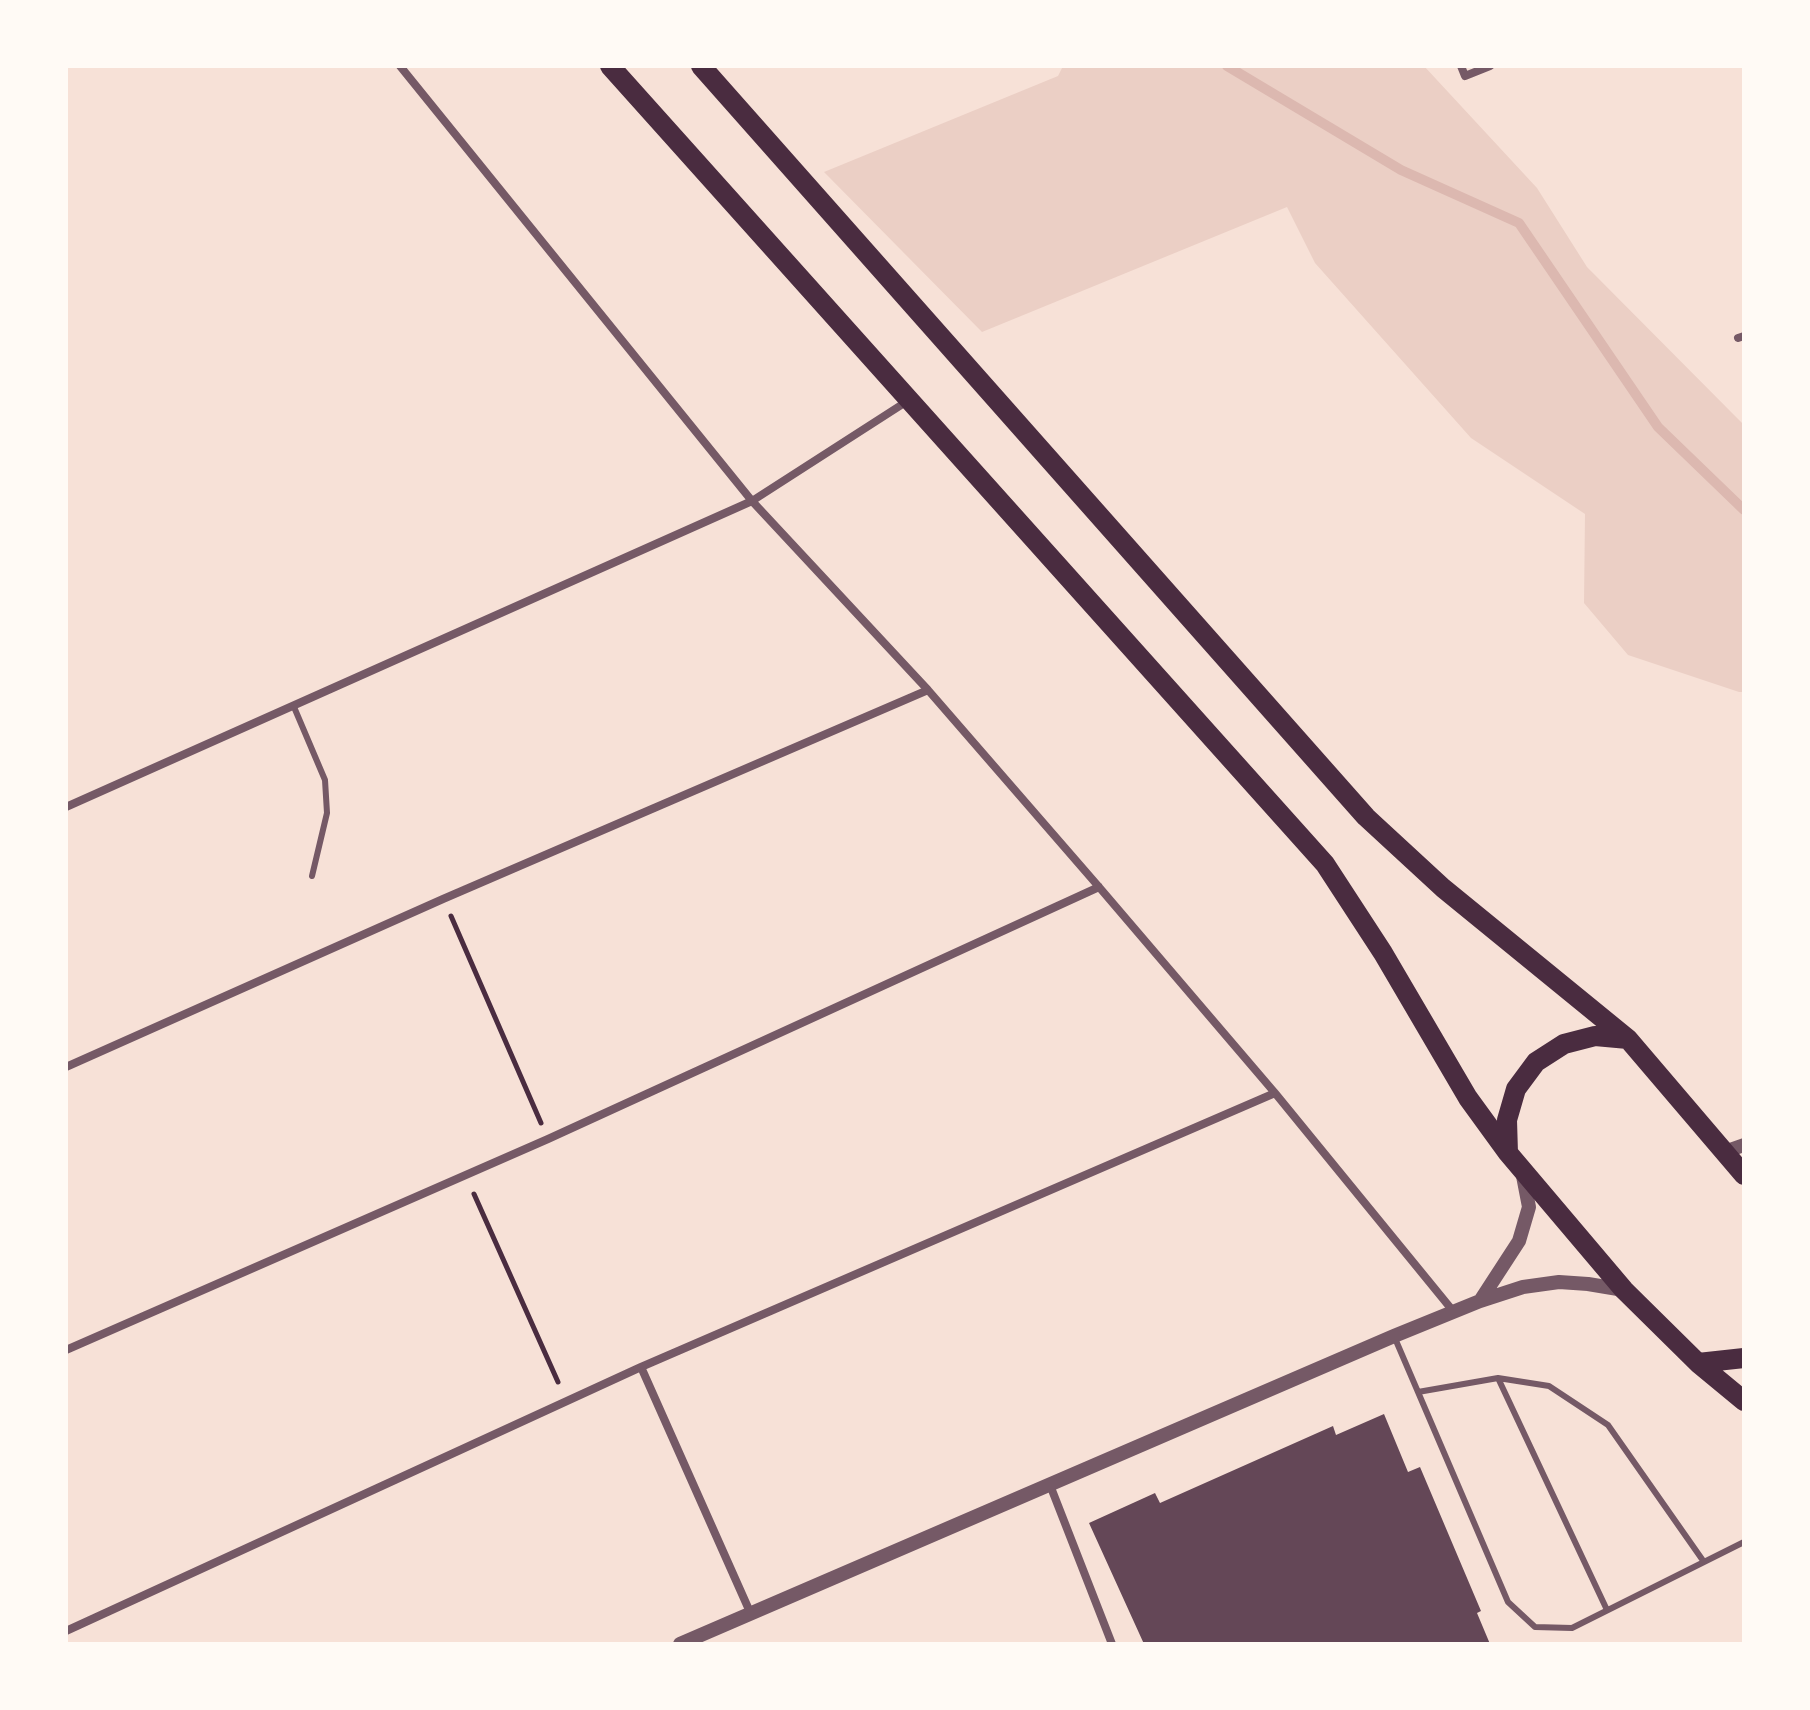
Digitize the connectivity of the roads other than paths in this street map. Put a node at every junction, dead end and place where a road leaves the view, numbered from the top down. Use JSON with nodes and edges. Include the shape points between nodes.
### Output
{"nodes":[{"id":1,"x":400,"y":66,"type":"edge"},
{"id":2,"x":610,"y":66,"type":"edge"},
{"id":3,"x":701,"y":66,"type":"edge"},
{"id":4,"x":1461,"y":66,"type":"edge"},
{"id":5,"x":1490,"y":66,"type":"edge"},
{"id":6,"x":909,"y":400,"type":"junction"},
{"id":7,"x":752,"y":501,"type":"junction"},
{"id":8,"x":928,"y":690,"type":"junction"},
{"id":9,"x":294,"y":707,"type":"junction"},
{"id":10,"x":66,"y":807,"type":"edge"},
{"id":11,"x":312,"y":876,"type":"dead end"},
{"id":12,"x":1099,"y":887,"type":"junction"},
{"id":13,"x":1628,"y":1039,"type":"junction"},
{"id":14,"x":66,"y":1067,"type":"edge"},
{"id":15,"x":1275,"y":1093,"type":"junction"},
{"id":16,"x":1744,"y":1145,"type":"edge"},
{"id":17,"x":1724,"y":1152,"type":"junction"},
{"id":18,"x":1508,"y":1153,"type":"junction"},
{"id":19,"x":1522,"y":1170,"type":"junction"},
{"id":20,"x":1744,"y":1175,"type":"edge"},
{"id":21,"x":1624,"y":1290,"type":"junction"},
{"id":22,"x":1480,"y":1301,"type":"junction"},
{"id":23,"x":1453,"y":1311,"type":"junction"},
{"id":24,"x":1394,"y":1336,"type":"junction"},
{"id":25,"x":66,"y":1350,"type":"edge"},
{"id":26,"x":1744,"y":1358,"type":"edge"},
{"id":27,"x":1698,"y":1363,"type":"junction"},
{"id":28,"x":641,"y":1367,"type":"junction"},
{"id":29,"x":1498,"y":1378,"type":"junction"},
{"id":30,"x":1418,"y":1392,"type":"junction"},
{"id":31,"x":1744,"y":1401,"type":"edge"},
{"id":32,"x":1050,"y":1485,"type":"junction"},
{"id":33,"x":1744,"y":1542,"type":"edge"},
{"id":34,"x":1704,"y":1562,"type":"junction"},
{"id":35,"x":1607,"y":1610,"type":"junction"},
{"id":36,"x":750,"y":1612,"type":"junction"},
{"id":37,"x":66,"y":1631,"type":"edge"},
{"id":38,"x":680,"y":1644,"type":"edge"},
{"id":39,"x":1112,"y":1644,"type":"edge"}],
"edges":[{"from":1,"to":7,"type":"street"},
{"from":2,"to":6,"type":"main road"},
{"from":3,"to":13,"type":"main road","via":[[1366,817],[1443,888]]},
{"from":4,"to":5,"type":"street","via":[[1465,76]]},
{"from":6,"to":7,"type":"street"},
{"from":6,"to":18,"type":"main road","via":[[1325,864],[1468,1098]]},
{"from":7,"to":8,"type":"street"},
{"from":7,"to":9,"type":"street"},
{"from":8,"to":12,"type":"street"},
{"from":8,"to":14,"type":"street"},
{"from":9,"to":10,"type":"street"},
{"from":9,"to":11,"type":"lane","via":[[325,780],[327,813]]},
{"from":12,"to":15,"type":"street"},
{"from":12,"to":25,"type":"street","via":[[548,1139]]},
{"from":13,"to":17,"type":"main road"},
{"from":13,"to":18,"type":"main road","via":[[1595,1036],[1564,1044],[1536,1062],[1516,1089],[1507,1120]]},
{"from":15,"to":23,"type":"street"},
{"from":15,"to":28,"type":"street"},
{"from":16,"to":17,"type":"street"},
{"from":17,"to":20,"type":"main road"},
{"from":18,"to":19,"type":"main road"},
{"from":19,"to":21,"type":"main road"},
{"from":19,"to":22,"type":"street","via":[[1529,1207],[1519,1241]]},
{"from":21,"to":22,"type":"street","via":[[1559,1282]]},
{"from":21,"to":27,"type":"main road"},
{"from":22,"to":23,"type":"street"},
{"from":23,"to":24,"type":"street"},
{"from":24,"to":30,"type":"lane"},
{"from":24,"to":32,"type":"street"},
{"from":26,"to":27,"type":"main road"},
{"from":27,"to":31,"type":"main road"},
{"from":28,"to":36,"type":"street"},
{"from":28,"to":37,"type":"street"},
{"from":29,"to":30,"type":"lane"},
{"from":29,"to":34,"type":"lane","via":[[1549,1386],[1608,1425]]},
{"from":29,"to":35,"type":"lane"},
{"from":30,"to":35,"type":"lane","via":[[1508,1602],[1535,1627],[1572,1628]]},
{"from":32,"to":36,"type":"street"},
{"from":32,"to":39,"type":"street"},
{"from":33,"to":34,"type":"lane"},
{"from":34,"to":35,"type":"lane"},
{"from":36,"to":38,"type":"street"}]}
